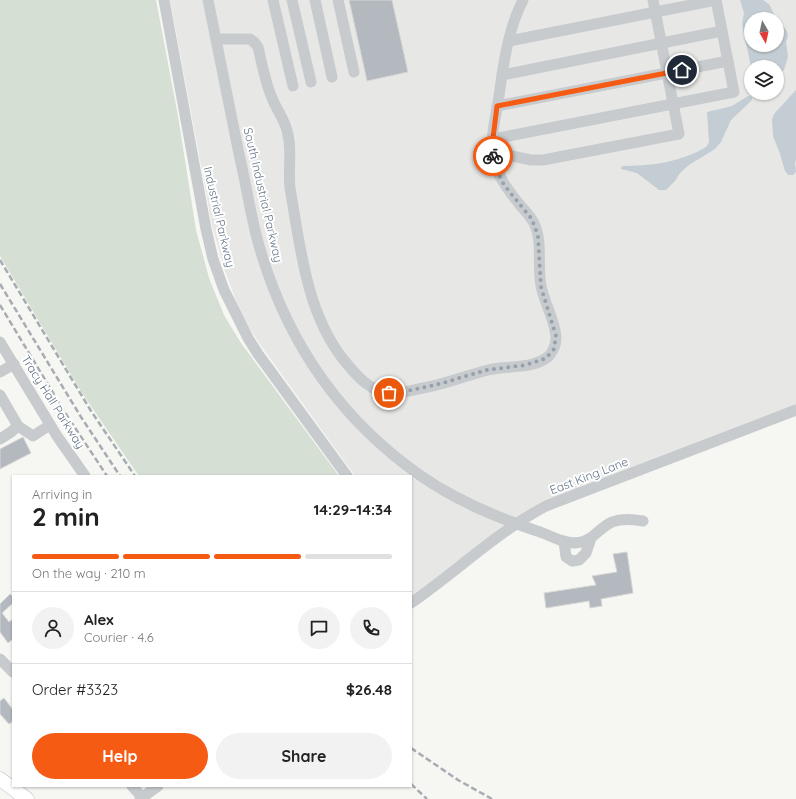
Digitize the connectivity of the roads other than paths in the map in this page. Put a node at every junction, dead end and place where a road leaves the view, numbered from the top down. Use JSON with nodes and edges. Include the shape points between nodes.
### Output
{"nodes":[{"id":1,"x":164,"y":0,"type":"edge"},
{"id":2,"x":208,"y":0,"type":"edge"},
{"id":3,"x":273,"y":0,"type":"edge"},
{"id":4,"x":292,"y":0,"type":"edge"},
{"id":5,"x":315,"y":0,"type":"edge"},
{"id":6,"x":338,"y":0,"type":"edge"},
{"id":7,"x":523,"y":0,"type":"edge"},
{"id":8,"x":653,"y":0,"type":"edge"},
{"id":9,"x":716,"y":0,"type":"edge"},
{"id":10,"x":655,"y":12,"type":"junction"},
{"id":11,"x":722,"y":32,"type":"junction"},
{"id":12,"x":216,"y":39,"type":"junction"},
{"id":13,"x":509,"y":41,"type":"junction"},
{"id":14,"x":661,"y":44,"type":"junction"},
{"id":15,"x":728,"y":61,"type":"junction"},
{"id":16,"x":354,"y":72,"type":"dead end"},
{"id":17,"x":667,"y":73,"type":"junction"},
{"id":18,"x":502,"y":75,"type":"junction"},
{"id":19,"x":332,"y":77,"type":"dead end"},
{"id":20,"x":311,"y":82,"type":"dead end"},
{"id":21,"x":293,"y":86,"type":"dead end"},
{"id":22,"x":673,"y":104,"type":"junction"},
{"id":23,"x":497,"y":106,"type":"junction"},
{"id":24,"x":492,"y":139,"type":"junction"},
{"id":25,"x":493,"y":152,"type":"junction"},
{"id":26,"x":0,"y":342,"type":"edge"},
{"id":27,"x":14,"y":364,"type":"junction"},
{"id":28,"x":0,"y":372,"type":"edge"},
{"id":29,"x":0,"y":395,"type":"edge"},
{"id":30,"x":796,"y":410,"type":"edge"},
{"id":31,"x":50,"y":424,"type":"junction"},
{"id":32,"x":18,"y":426,"type":"junction"},
{"id":33,"x":0,"y":439,"type":"edge"},
{"id":34,"x":84,"y":475,"type":"edge"},
{"id":35,"x":346,"y":475,"type":"edge"},
{"id":36,"x":643,"y":521,"type":"dead end"},
{"id":37,"x":516,"y":524,"type":"junction"},
{"id":38,"x":591,"y":538,"type":"junction"},
{"id":39,"x":564,"y":541,"type":"junction"},
{"id":40,"x":412,"y":602,"type":"edge"},
{"id":41,"x":0,"y":659,"type":"edge"},
{"id":42,"x":12,"y":671,"type":"edge"},
{"id":43,"x":0,"y":779,"type":"edge"},
{"id":44,"x":133,"y":787,"type":"edge"},
{"id":45,"x":157,"y":787,"type":"edge"},
{"id":46,"x":141,"y":798,"type":"edge"},
{"id":47,"x":27,"y":799,"type":"edge"}],
"edges":[{"from":1,"to":35,"type":"street","name":"Industrial Parkway","via":[[206,229],[224,290],[239,323],[258,354]]},
{"from":2,"to":12,"type":"street","name":"South Industrial Parkway"},
{"from":3,"to":21,"type":"street"},
{"from":4,"to":20,"type":"street"},
{"from":5,"to":19,"type":"street"},
{"from":6,"to":16,"type":"street"},
{"from":7,"to":13,"type":"street"},
{"from":8,"to":10,"type":"street"},
{"from":9,"to":10,"type":"street"},
{"from":9,"to":11,"type":"street"},
{"from":10,"to":13,"type":"street"},
{"from":10,"to":14,"type":"street"},
{"from":11,"to":14,"type":"street"},
{"from":11,"to":15,"type":"street"},
{"from":12,"to":25,"type":"street","via":[[247,38],[256,44],[268,89],[284,121],[289,138],[290,188],[305,271],[313,300],[328,336],[340,356],[365,382],[379,391],[398,393],[487,370],[526,365],[544,359],[554,349],[556,336],[541,287],[535,227],[500,178]]},
{"from":12,"to":37,"type":"street","name":"South Industrial Parkway","via":[[257,240],[281,309],[306,356],[342,406],[394,457],[452,496]]},
{"from":13,"to":18,"type":"street"},
{"from":14,"to":17,"type":"street"},
{"from":14,"to":18,"type":"street"},
{"from":15,"to":17,"type":"street"},
{"from":15,"to":22,"type":"street","via":[[734,92]]},
{"from":17,"to":22,"type":"street"},
{"from":17,"to":23,"type":"street"},
{"from":18,"to":23,"type":"street"},
{"from":22,"to":24,"type":"street"},
{"from":22,"to":25,"type":"street","via":[[679,134],[543,160]]},
{"from":23,"to":24,"type":"street"},
{"from":24,"to":25,"type":"street"},
{"from":26,"to":27,"type":"street","name":"Tracy Hall Parkway"},
{"from":27,"to":28,"type":"street"},
{"from":27,"to":31,"type":"street","name":"Tracy Hall Parkway"},
{"from":29,"to":32,"type":"street"},
{"from":30,"to":37,"type":"street","name":"East King Lane","via":[[560,501]]},
{"from":31,"to":32,"type":"street","via":[[33,436]]},
{"from":31,"to":34,"type":"street","name":"Tracy Hall Parkway"},
{"from":32,"to":33,"type":"street"},
{"from":36,"to":38,"type":"street","via":[[630,519],[610,523]]},
{"from":37,"to":39,"type":"street","name":"South Industrial Parkway"},
{"from":37,"to":40,"type":"street","name":"East King Lane"},
{"from":38,"to":39,"type":"street","via":[[576,542]]},
{"from":38,"to":39,"type":"street","via":[[586,553],[579,560],[572,561],[566,557]]},
{"from":41,"to":42,"type":"street"},
{"from":43,"to":47,"type":"main road"},
{"from":44,"to":46,"type":"street"},
{"from":45,"to":46,"type":"street"}]}
